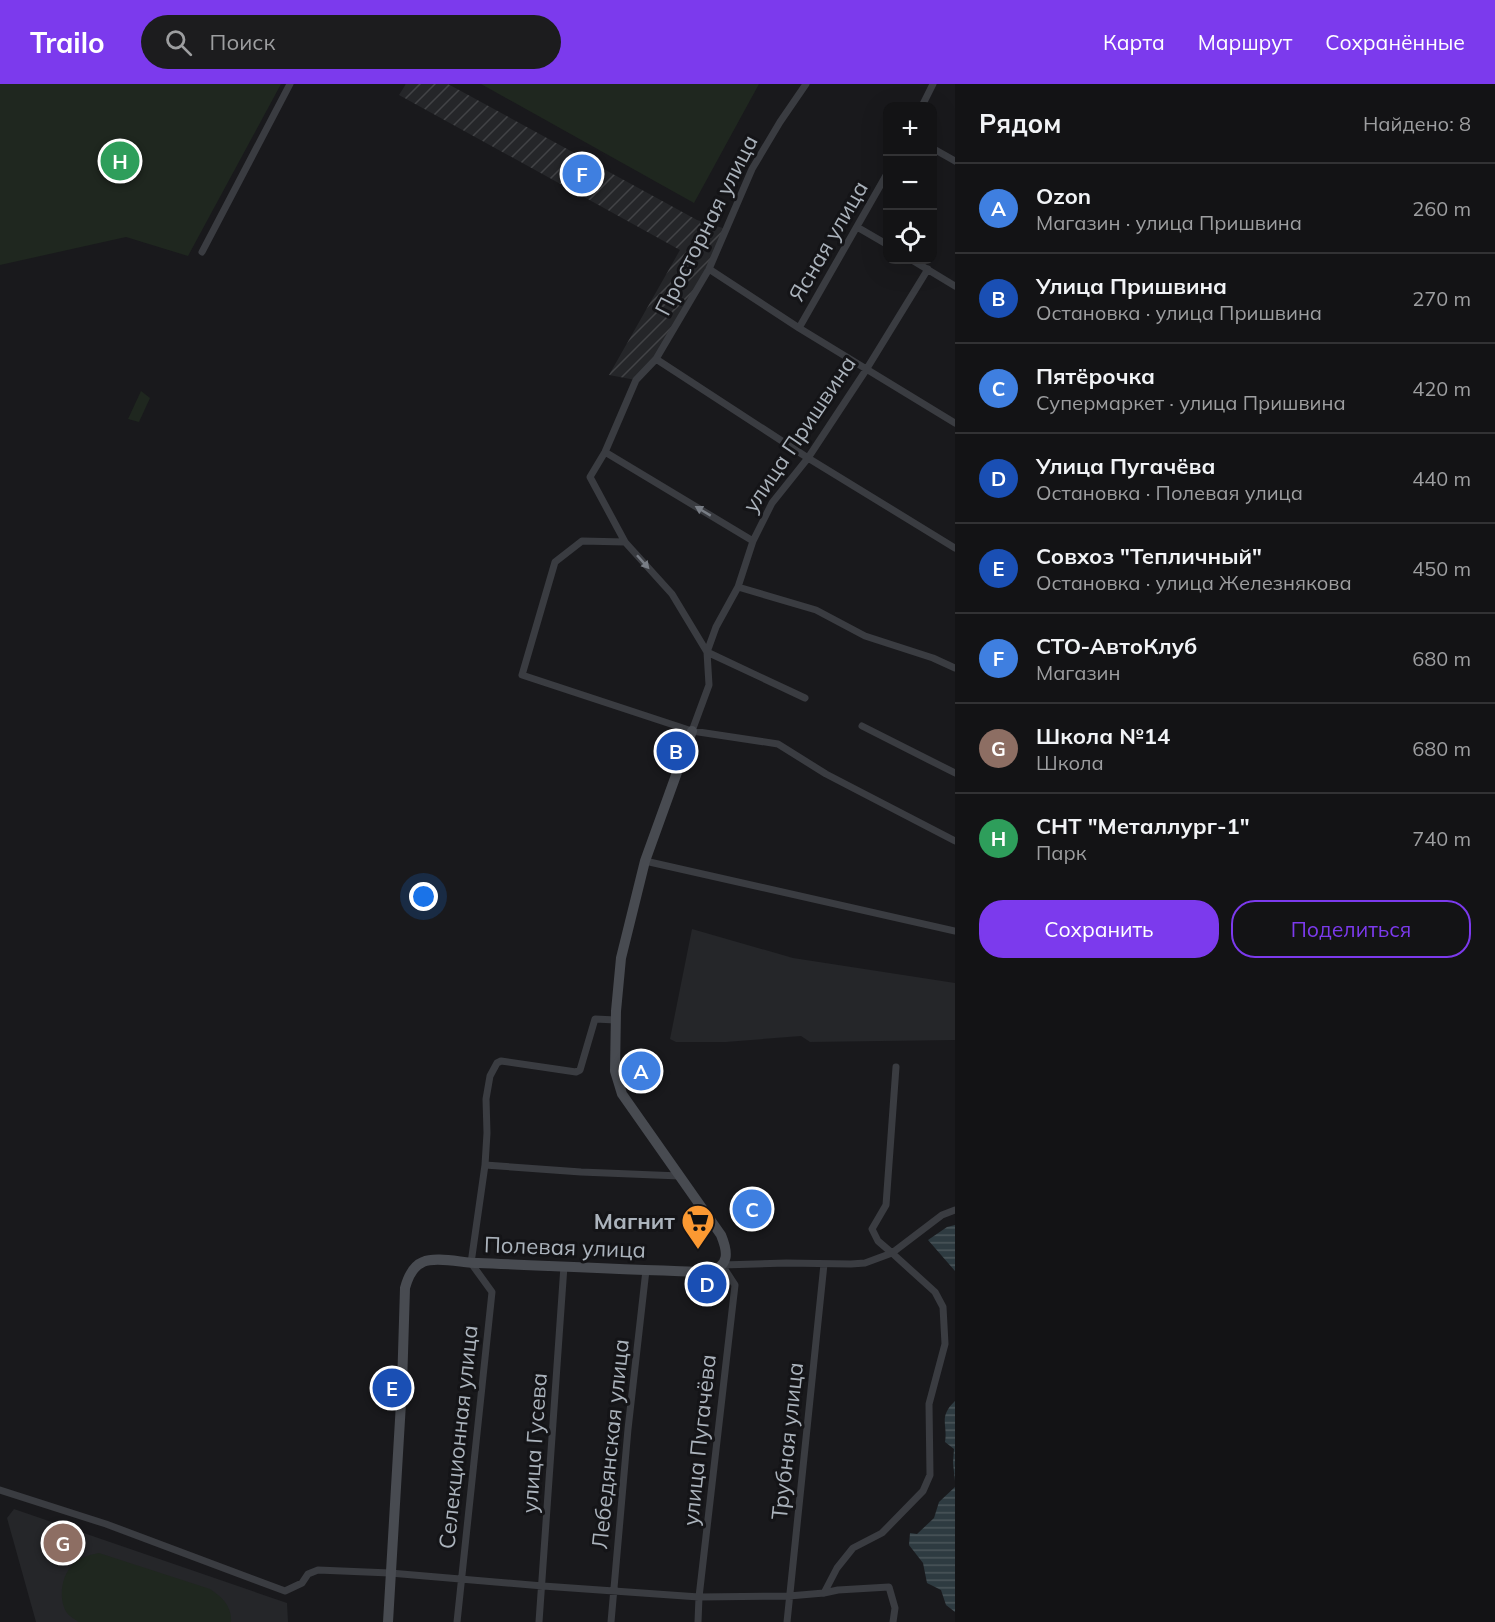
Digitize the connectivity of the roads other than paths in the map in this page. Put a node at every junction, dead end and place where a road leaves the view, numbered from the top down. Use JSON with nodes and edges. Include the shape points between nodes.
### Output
{"nodes":[{"id":1,"x":290,"y":84,"type":"edge"},
{"id":2,"x":806,"y":84,"type":"edge"},
{"id":3,"x":933,"y":84,"type":"edge"},
{"id":4,"x":924,"y":102,"type":"edge"},
{"id":5,"x":937,"y":150,"type":"edge"},
{"id":6,"x":955,"y":161,"type":"edge"},
{"id":7,"x":883,"y":181,"type":"edge"},
{"id":8,"x":857,"y":227,"type":"junction"},
{"id":9,"x":883,"y":242,"type":"edge"},
{"id":10,"x":202,"y":252,"type":"dead end"},
{"id":11,"x":919,"y":264,"type":"edge"},
{"id":12,"x":710,"y":269,"type":"junction"},
{"id":13,"x":928,"y":269,"type":"junction"},
{"id":14,"x":955,"y":286,"type":"edge"},
{"id":15,"x":799,"y":328,"type":"junction"},
{"id":16,"x":656,"y":359,"type":"junction"},
{"id":17,"x":866,"y":370,"type":"junction"},
{"id":18,"x":955,"y":423,"type":"edge"},
{"id":19,"x":605,"y":452,"type":"junction"},
{"id":20,"x":808,"y":458,"type":"junction"},
{"id":21,"x":753,"y":541,"type":"junction"},
{"id":22,"x":625,"y":542,"type":"junction"},
{"id":23,"x":955,"y":548,"type":"edge"},
{"id":24,"x":738,"y":587,"type":"junction"},
{"id":25,"x":707,"y":652,"type":"junction"},
{"id":26,"x":955,"y":668,"type":"edge"},
{"id":27,"x":805,"y":698,"type":"dead end"},
{"id":28,"x":862,"y":726,"type":"dead end"},
{"id":29,"x":692,"y":731,"type":"junction"},
{"id":30,"x":955,"y":773,"type":"edge"},
{"id":31,"x":955,"y":841,"type":"edge"},
{"id":32,"x":645,"y":861,"type":"junction"},
{"id":33,"x":955,"y":932,"type":"edge"},
{"id":34,"x":616,"y":1020,"type":"junction"},
{"id":35,"x":896,"y":1067,"type":"dead end"},
{"id":36,"x":485,"y":1166,"type":"junction"},
{"id":37,"x":680,"y":1176,"type":"junction"},
{"id":38,"x":955,"y":1210,"type":"edge"},
{"id":39,"x":892,"y":1253,"type":"junction"},
{"id":40,"x":471,"y":1263,"type":"junction"},
{"id":41,"x":824,"y":1264,"type":"junction"},
{"id":42,"x":722,"y":1265,"type":"junction"},
{"id":43,"x":564,"y":1266,"type":"junction"},
{"id":44,"x":646,"y":1270,"type":"junction"},
{"id":45,"x":0,"y":1490,"type":"edge"},
{"id":46,"x":390,"y":1573,"type":"junction"},
{"id":47,"x":461,"y":1579,"type":"junction"},
{"id":48,"x":543,"y":1586,"type":"junction"},
{"id":49,"x":614,"y":1592,"type":"junction"},
{"id":50,"x":824,"y":1593,"type":"junction"},
{"id":51,"x":789,"y":1596,"type":"junction"},
{"id":52,"x":699,"y":1597,"type":"junction"},
{"id":53,"x":388,"y":1622,"type":"edge"},
{"id":54,"x":458,"y":1622,"type":"edge"},
{"id":55,"x":539,"y":1622,"type":"edge"},
{"id":56,"x":611,"y":1622,"type":"edge"},
{"id":57,"x":698,"y":1622,"type":"edge"},
{"id":58,"x":787,"y":1622,"type":"edge"},
{"id":59,"x":893,"y":1622,"type":"edge"}],
"edges":[{"from":1,"to":10,"type":"street"},
{"from":2,"to":12,"type":"street","name":"Просторная улица","via":[[752,169]]},
{"from":3,"to":4,"type":"street"},
{"from":5,"to":6,"type":"street"},
{"from":7,"to":8,"type":"street","name":"Ясная улица"},
{"from":8,"to":9,"type":"street"},
{"from":8,"to":15,"type":"street","name":"Ясная улица"},
{"from":11,"to":13,"type":"street"},
{"from":12,"to":15,"type":"street"},
{"from":12,"to":16,"type":"street","name":"Просторная улица"},
{"from":13,"to":14,"type":"street"},
{"from":13,"to":17,"type":"street","name":"улица Пришвина"},
{"from":15,"to":17,"type":"street"},
{"from":16,"to":19,"type":"street","name":"Просторная улица","via":[[636,380]]},
{"from":16,"to":20,"type":"street"},
{"from":17,"to":18,"type":"street"},
{"from":17,"to":20,"type":"street","name":"улица Пришвина"},
{"from":21,"to":19,"type":"street","one_way":true},
{"from":19,"to":22,"type":"street","name":"Просторная улица","via":[[590,477]]},
{"from":20,"to":21,"type":"street","name":"улица Пришвина","via":[[772,503]]},
{"from":20,"to":23,"type":"street"},
{"from":21,"to":24,"type":"street","name":"улица Пришвина"},
{"from":22,"to":25,"type":"street","one_way":true,"via":[[672,594]]},
{"from":22,"to":29,"type":"street","via":[[582,541],[555,562],[522,675]]},
{"from":24,"to":25,"type":"street","name":"улица Пришвина"},
{"from":24,"to":26,"type":"street","via":[[816,610],[865,636]]},
{"from":25,"to":27,"type":"street"},
{"from":25,"to":29,"type":"street","name":"улица Пришвина","via":[[709,686]]},
{"from":28,"to":30,"type":"street"},
{"from":29,"to":31,"type":"street","via":[[778,744],[826,774]]},
{"from":29,"to":32,"type":"street","name":"улица Пришвина"},
{"from":32,"to":33,"type":"street"},
{"from":32,"to":34,"type":"street","name":"улица Пришвина","via":[[621,958]]},
{"from":34,"to":36,"type":"street","via":[[595,1019],[580,1070],[576,1072],[501,1061],[497,1064],[490,1076],[486,1099]]},
{"from":34,"to":37,"type":"street","name":"улица Пришвина","via":[[615,1071],[622,1094]]},
{"from":35,"to":39,"type":"street","via":[[886,1205],[872,1229],[878,1241]]},
{"from":36,"to":37,"type":"street"},
{"from":36,"to":40,"type":"street"},
{"from":37,"to":42,"type":"street","name":"улица Пришвина","via":[[721,1235],[727,1255]]},
{"from":38,"to":39,"type":"street","name":"Полевая улица","via":[[942,1215]]},
{"from":39,"to":41,"type":"street","name":"Полевая улица","via":[[865,1263]]},
{"from":39,"to":50,"type":"street","via":[[935,1292],[943,1307],[945,1344],[929,1404],[930,1475],[923,1491],[882,1533],[853,1548]]},
{"from":40,"to":43,"type":"street","name":"Полевая улица"},
{"from":40,"to":46,"type":"street","name":"Полевая улица","via":[[421,1262],[405,1287]]},
{"from":40,"to":47,"type":"street","name":"Селекционная улица","via":[[492,1292]]},
{"from":41,"to":42,"type":"street","name":"Полевая улица"},
{"from":41,"to":51,"type":"street","name":"Трубная улица"},
{"from":42,"to":44,"type":"street","name":"Полевая улица","via":[[709,1272]]},
{"from":42,"to":52,"type":"street","name":"улица Пугачёва","via":[[735,1285]]},
{"from":43,"to":44,"type":"street","name":"Полевая улица"},
{"from":43,"to":48,"type":"street","name":"улица Гусева"},
{"from":44,"to":49,"type":"street","name":"Лебедянская улица"},
{"from":45,"to":46,"type":"street","via":[[106,1524],[285,1591],[318,1570]]},
{"from":46,"to":47,"type":"street"},
{"from":46,"to":53,"type":"street"},
{"from":47,"to":48,"type":"street"},
{"from":47,"to":54,"type":"street","name":"Селекционная улица"},
{"from":48,"to":49,"type":"street"},
{"from":48,"to":55,"type":"street","name":"улица Гусева"},
{"from":49,"to":52,"type":"street"},
{"from":49,"to":56,"type":"street","name":"Лебедянская улица"},
{"from":50,"to":51,"type":"street"},
{"from":50,"to":59,"type":"street","via":[[889,1587],[895,1608]]},
{"from":51,"to":52,"type":"street"},
{"from":51,"to":58,"type":"street","name":"Трубная улица"},
{"from":52,"to":57,"type":"street","name":"улица Пугачёва"}]}
